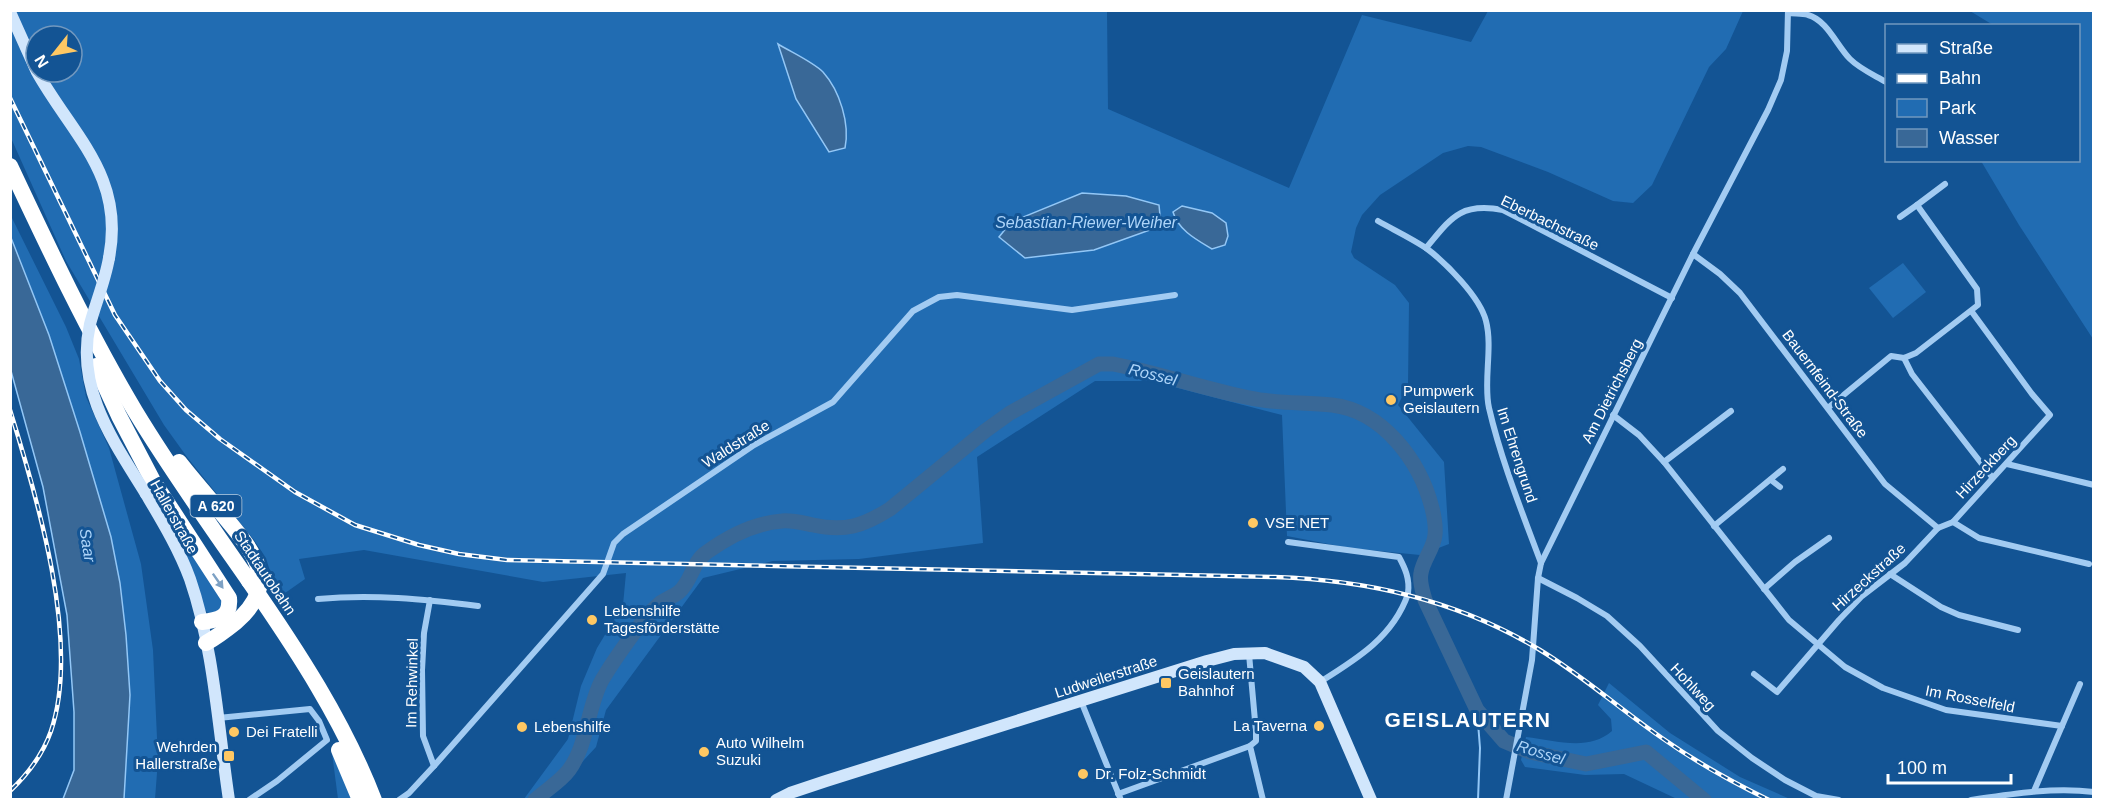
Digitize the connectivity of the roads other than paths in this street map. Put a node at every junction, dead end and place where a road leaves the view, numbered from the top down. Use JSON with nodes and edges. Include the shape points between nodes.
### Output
{"nodes":[{"id":1,"x":10,"y":12,"type":"edge"},
{"id":2,"x":1788,"y":12,"type":"edge"},
{"id":3,"x":24,"y":43,"type":"edge"},
{"id":4,"x":1885,"y":81,"type":"edge"},
{"id":5,"x":44,"y":84,"type":"edge"},
{"id":6,"x":10,"y":166,"type":"edge"},
{"id":7,"x":1945,"y":184,"type":"dead end"},
{"id":8,"x":10,"y":194,"type":"edge"},
{"id":9,"x":1917,"y":205,"type":"junction"},
{"id":10,"x":1900,"y":217,"type":"dead end"},
{"id":11,"x":1378,"y":221,"type":"dead end"},
{"id":12,"x":1426,"y":248,"type":"junction"},
{"id":13,"x":1694,"y":254,"type":"junction"},
{"id":14,"x":1175,"y":295,"type":"dead end"},
{"id":15,"x":67,"y":297,"type":"junction"},
{"id":16,"x":1672,"y":298,"type":"junction"},
{"id":17,"x":1972,"y":312,"type":"junction"},
{"id":18,"x":1904,"y":358,"type":"junction"},
{"id":19,"x":103,"y":366,"type":"junction"},
{"id":20,"x":1828,"y":407,"type":"junction"},
{"id":21,"x":1731,"y":411,"type":"dead end"},
{"id":22,"x":1613,"y":415,"type":"junction"},
{"id":23,"x":1664,"y":462,"type":"junction"},
{"id":24,"x":2007,"y":464,"type":"junction"},
{"id":25,"x":1783,"y":470,"type":"dead end"},
{"id":26,"x":1992,"y":477,"type":"junction"},
{"id":27,"x":1771,"y":480,"type":"junction"},
{"id":28,"x":2094,"y":485,"type":"edge"},
{"id":29,"x":1780,"y":487,"type":"dead end"},
{"id":30,"x":1953,"y":522,"type":"junction"},
{"id":31,"x":1714,"y":526,"type":"junction"},
{"id":32,"x":1938,"y":528,"type":"junction"},
{"id":33,"x":1828,"y":538,"type":"dead end"},
{"id":34,"x":1288,"y":542,"type":"dead end"},
{"id":35,"x":1541,"y":563,"type":"junction"},
{"id":36,"x":2089,"y":564,"type":"dead end"},
{"id":37,"x":1890,"y":574,"type":"junction"},
{"id":38,"x":1538,"y":578,"type":"junction"},
{"id":39,"x":245,"y":585,"type":"junction"},
{"id":40,"x":1764,"y":589,"type":"junction"},
{"id":41,"x":318,"y":599,"type":"dead end"},
{"id":42,"x":429,"y":600,"type":"junction"},
{"id":43,"x":478,"y":606,"type":"dead end"},
{"id":44,"x":202,"y":622,"type":"junction"},
{"id":45,"x":2018,"y":630,"type":"dead end"},
{"id":46,"x":206,"y":643,"type":"junction"},
{"id":47,"x":1816,"y":645,"type":"junction"},
{"id":48,"x":1250,"y":654,"type":"junction"},
{"id":49,"x":1754,"y":674,"type":"dead end"},
{"id":50,"x":1320,"y":682,"type":"junction"},
{"id":51,"x":2080,"y":684,"type":"dead end"},
{"id":52,"x":1080,"y":701,"type":"junction"},
{"id":53,"x":217,"y":718,"type":"junction"},
{"id":54,"x":2062,"y":726,"type":"junction"},
{"id":55,"x":1250,"y":746,"type":"junction"},
{"id":56,"x":434,"y":766,"type":"junction"},
{"id":57,"x":2034,"y":791,"type":"junction"},
{"id":58,"x":2094,"y":792,"type":"edge"},
{"id":59,"x":1120,"y":797,"type":"edge"},
{"id":60,"x":229,"y":800,"type":"edge"},
{"id":61,"x":249,"y":800,"type":"edge"},
{"id":62,"x":360,"y":800,"type":"edge"},
{"id":63,"x":374,"y":800,"type":"edge"},
{"id":64,"x":399,"y":800,"type":"edge"},
{"id":65,"x":776,"y":800,"type":"edge"},
{"id":66,"x":1263,"y":800,"type":"edge"},
{"id":67,"x":1371,"y":800,"type":"edge"},
{"id":68,"x":1506,"y":800,"type":"edge"},
{"id":69,"x":1839,"y":800,"type":"edge"},
{"id":70,"x":1971,"y":800,"type":"edge"}],
"edges":[{"from":1,"to":3,"type":"street","name":"Hallerstraße"},
{"from":2,"to":4,"type":"street","via":[[1815,18],[1853,62]]},
{"from":2,"to":13,"type":"street","name":"Am Dietrichsberg","via":[[1787,51],[1780,80]]},
{"from":5,"to":44,"type":"street","name":"Hallerstraße","bridge":true,"via":[[102,175],[111,213],[109,258],[90,325],[89,383],[110,435],[178,552]]},
{"from":6,"to":15,"type":"highway","number":"A 620"},
{"from":7,"to":9,"type":"street"},
{"from":8,"to":15,"type":"highway","number":"A 620"},
{"from":9,"to":10,"type":"street"},
{"from":9,"to":17,"type":"street","via":[[1977,289],[1978,305]]},
{"from":11,"to":12,"type":"street","name":"Im Ehrengrund"},
{"from":12,"to":16,"type":"street","name":"Eberbachstraße","via":[[1461,213],[1476,207],[1503,210]]},
{"from":12,"to":35,"type":"street","name":"Im Ehrengrund","via":[[1471,293],[1486,320],[1488,404]]},
{"from":13,"to":16,"type":"street","name":"Am Dietrichsberg"},
{"from":13,"to":20,"type":"street","name":"Bauernfeind-Straße","via":[[1740,293]]},
{"from":14,"to":56,"type":"street","name":"Waldstraße","via":[[1072,310],[957,295],[939,297],[913,311],[833,402],[754,445],[623,534],[614,543],[603,574]]},
{"from":15,"to":19,"type":"highway","number":"A 620"},
{"from":15,"to":19,"type":"highway","name":"Stadtautobahn","number":"A 620","via":[[96,343]]},
{"from":16,"to":22,"type":"street","name":"Am Dietrichsberg"},
{"from":17,"to":18,"type":"street","via":[[1917,353]]},
{"from":17,"to":24,"type":"street","name":"Hirzeckberg","via":[[2050,415]]},
{"from":18,"to":20,"type":"street","via":[[1891,356]]},
{"from":18,"to":26,"type":"street","via":[[1912,374]]},
{"from":19,"to":39,"type":"highway","name":"Stadtautobahn","number":"A 620"},
{"from":19,"to":44,"type":"highway","one_way":true,"via":[[119,416],[153,481],[229,598],[228,613]]},
{"from":19,"to":46,"type":"highway","number":"A 620","via":[[243,539],[259,568],[260,586],[251,608]]},
{"from":20,"to":32,"type":"street","name":"Bauernfeind-Straße","via":[[1885,484]]},
{"from":21,"to":23,"type":"street"},
{"from":22,"to":23,"type":"street","name":"Im Rosselfeld"},
{"from":22,"to":35,"type":"street","name":"Am Dietrichsberg"},
{"from":23,"to":31,"type":"street","name":"Im Rosselfeld"},
{"from":24,"to":26,"type":"street","name":"Hirzeckberg"},
{"from":24,"to":28,"type":"street"},
{"from":25,"to":27,"type":"street"},
{"from":26,"to":30,"type":"street","name":"Hirzeckberg"},
{"from":27,"to":29,"type":"street"},
{"from":27,"to":31,"type":"street"},
{"from":30,"to":32,"type":"street","name":"Hirzeckberg"},
{"from":30,"to":36,"type":"street","via":[[1979,538]]},
{"from":31,"to":40,"type":"street","name":"Im Rosselfeld"},
{"from":32,"to":37,"type":"street","name":"Hirzeckstraße"},
{"from":33,"to":40,"type":"street"},
{"from":34,"to":50,"type":"street","via":[[1398,557],[1409,582],[1396,620],[1383,636],[1353,662]]},
{"from":35,"to":38,"type":"street","name":"Am Dietrichsberg"},
{"from":37,"to":45,"type":"street","via":[[1941,608]]},
{"from":37,"to":47,"type":"street","name":"Hirzeckstraße","via":[[1862,596]]},
{"from":38,"to":68,"type":"street","name":"Am Dietrichsberg","via":[[1532,660]]},
{"from":38,"to":69,"type":"street","name":"Hohlweg","via":[[1607,616],[1718,731],[1752,758],[1816,796]]},
{"from":39,"to":62,"type":"highway","number":"A 620","bridge":true,"via":[[316,706]]},
{"from":39,"to":63,"type":"highway","name":"Stadtautobahn","number":"A 620","bridge":true,"via":[[296,651]]},
{"from":40,"to":47,"type":"street","name":"Im Rosselfeld"},
{"from":41,"to":42,"type":"street","via":[[381,596]]},
{"from":42,"to":43,"type":"street"},
{"from":42,"to":56,"type":"street","name":"Im Rehwinkel","via":[[422,670],[423,736]]},
{"from":44,"to":46,"type":"street","name":"Hallerstraße"},
{"from":46,"to":53,"type":"street","name":"Hallerstraße"},
{"from":47,"to":49,"type":"street","via":[[1777,692]]},
{"from":47,"to":54,"type":"street","name":"Im Rosselfeld","via":[[1845,667],[1911,699],[1946,710]]},
{"from":48,"to":50,"type":"street","name":"Ludweilerstraße","via":[[1265,653],[1285,659],[1304,667]]},
{"from":48,"to":52,"type":"street","name":"Ludweilerstraße","via":[[1207,661]]},
{"from":48,"to":55,"type":"street","via":[[1256,732],[1256,741]]},
{"from":50,"to":67,"type":"street","name":"Ludweilerstraße"},
{"from":51,"to":54,"type":"street"},
{"from":52,"to":59,"type":"street"},
{"from":52,"to":65,"type":"street","name":"Ludweilerstraße","via":[[790,792]]},
{"from":53,"to":60,"type":"street","name":"Hallerstraße"},
{"from":53,"to":61,"type":"street","via":[[310,709],[327,740]]},
{"from":54,"to":57,"type":"street"},
{"from":55,"to":59,"type":"street"},
{"from":55,"to":66,"type":"street"},
{"from":56,"to":64,"type":"street","name":"Waldstraße"},
{"from":57,"to":58,"type":"street"},
{"from":57,"to":70,"type":"street"}]}
